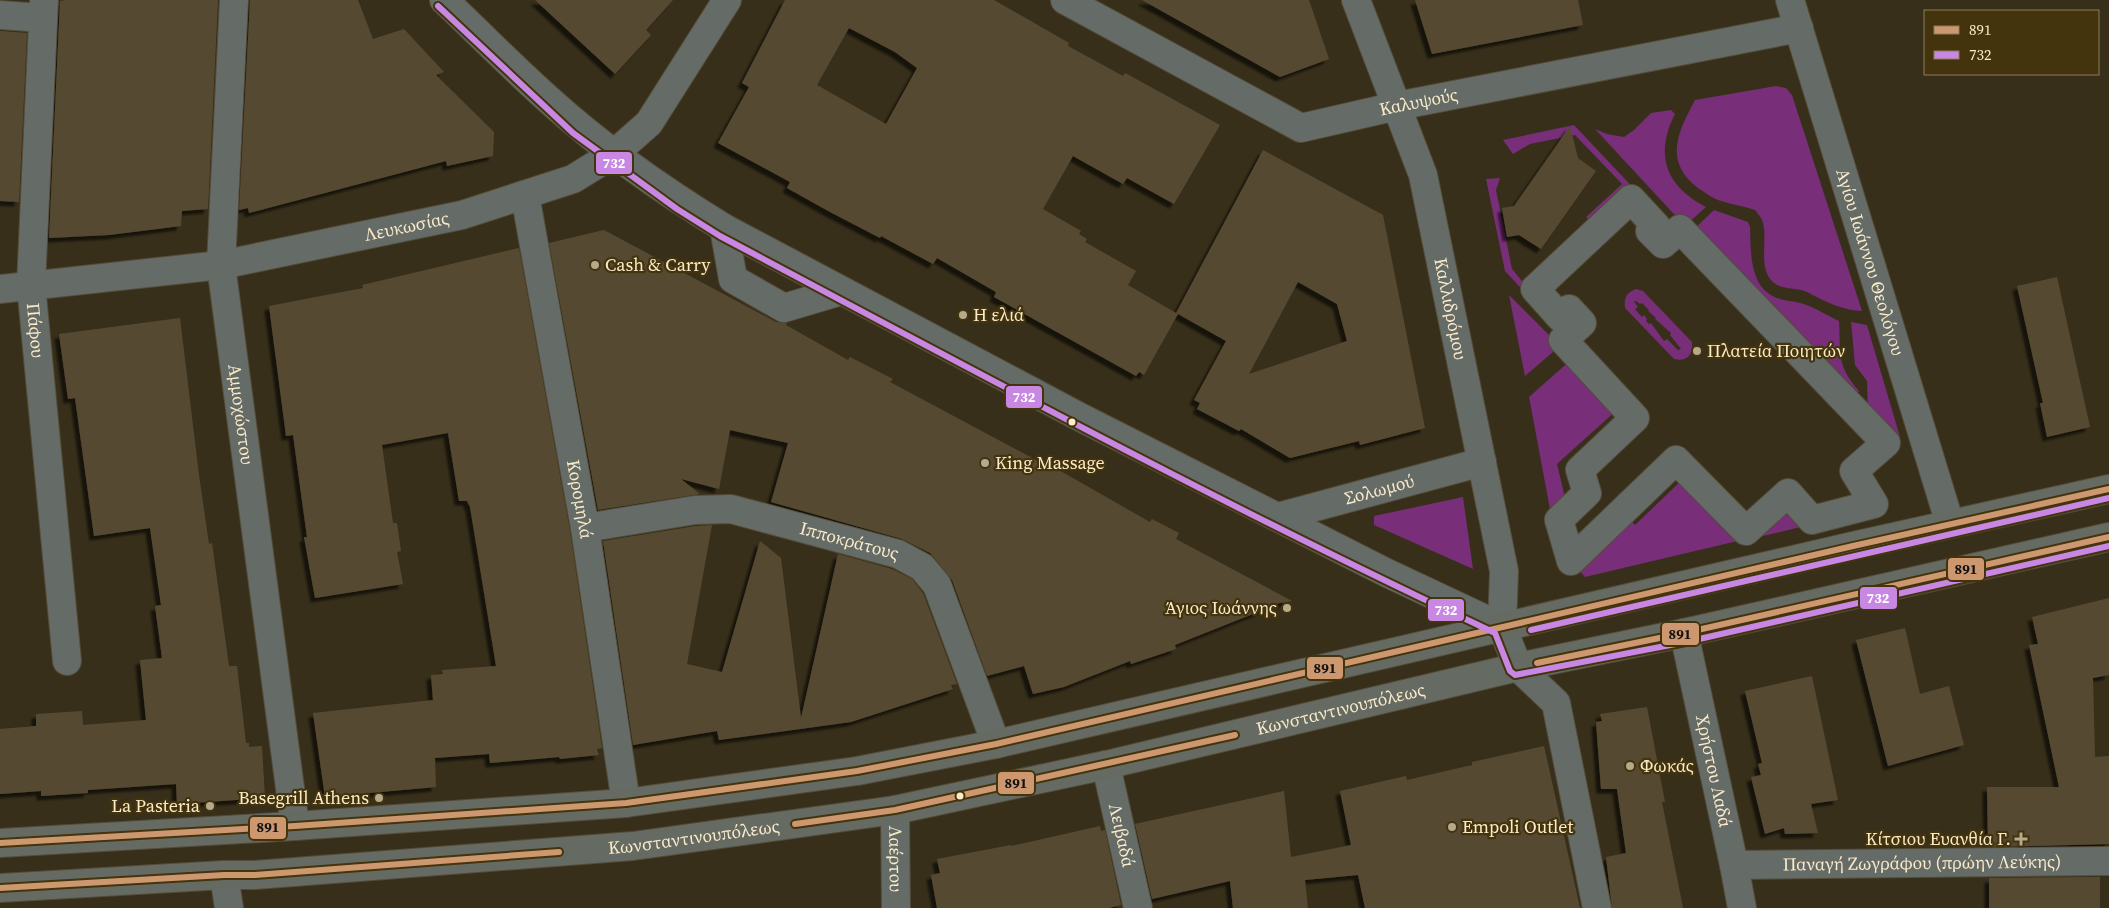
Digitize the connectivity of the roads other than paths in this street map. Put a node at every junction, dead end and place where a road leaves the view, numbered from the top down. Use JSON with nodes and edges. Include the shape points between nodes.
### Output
{"nodes":[{"id":1,"x":234,"y":0,"type":"edge"},
{"id":2,"x":444,"y":0,"type":"edge"},
{"id":3,"x":728,"y":0,"type":"edge"},
{"id":4,"x":1065,"y":0,"type":"edge"},
{"id":5,"x":1356,"y":0,"type":"edge"},
{"id":6,"x":1790,"y":0,"type":"edge"},
{"id":7,"x":43,"y":9,"type":"edge"},
{"id":8,"x":0,"y":16,"type":"edge"},
{"id":9,"x":1799,"y":28,"type":"junction"},
{"id":10,"x":1397,"y":106,"type":"junction"},
{"id":11,"x":615,"y":153,"type":"junction"},
{"id":12,"x":525,"y":195,"type":"junction"},
{"id":13,"x":724,"y":228,"type":"junction"},
{"id":14,"x":1680,"y":229,"type":"joint"},
{"id":15,"x":221,"y":265,"type":"junction"},
{"id":16,"x":32,"y":285,"type":"junction"},
{"id":17,"x":0,"y":288,"type":"edge"},
{"id":18,"x":841,"y":291,"type":"junction"},
{"id":19,"x":1482,"y":462,"type":"junction"},
{"id":20,"x":2109,"y":489,"type":"edge"},
{"id":21,"x":1278,"y":517,"type":"junction"},
{"id":22,"x":1950,"y":524,"type":"junction"},
{"id":23,"x":585,"y":528,"type":"junction"},
{"id":24,"x":2109,"y":537,"type":"edge"},
{"id":25,"x":1502,"y":627,"type":"junction"},
{"id":26,"x":1684,"y":633,"type":"junction"},
{"id":27,"x":67,"y":661,"type":"dead end"},
{"id":28,"x":1518,"y":667,"type":"junction"},
{"id":29,"x":996,"y":744,"type":"junction"},
{"id":30,"x":1106,"y":765,"type":"junction"},
{"id":31,"x":626,"y":803,"type":"junction"},
{"id":32,"x":895,"y":810,"type":"junction"},
{"id":33,"x":295,"y":826,"type":"junction"},
{"id":34,"x":0,"y":843,"type":"edge"},
{"id":35,"x":2109,"y":861,"type":"edge"},
{"id":36,"x":1734,"y":865,"type":"junction"},
{"id":37,"x":224,"y":876,"type":"junction"},
{"id":38,"x":0,"y":888,"type":"edge"},
{"id":39,"x":229,"y":908,"type":"edge"},
{"id":40,"x":896,"y":908,"type":"edge"},
{"id":41,"x":1138,"y":908,"type":"edge"},
{"id":42,"x":1597,"y":908,"type":"edge"},
{"id":43,"x":1742,"y":908,"type":"edge"}],
"edges":[{"from":1,"to":15,"type":"street","name":"Αμμοχώστου"},
{"from":2,"to":11,"type":"street","via":[[548,100]]},
{"from":3,"to":11,"type":"street","name":"Λευκωσίας","via":[[649,123]]},
{"from":4,"to":10,"type":"street","name":"Καλυψούς","via":[[1301,128]]},
{"from":5,"to":10,"type":"street","name":"Καλλιδρόμου"},
{"from":6,"to":9,"type":"street","name":"Αγίου Ιωάννου Θεολόγου"},
{"from":7,"to":8,"type":"street"},
{"from":7,"to":16,"type":"street","name":"Πάφου"},
{"from":9,"to":10,"type":"street","name":"Καλυψούς"},
{"from":9,"to":22,"type":"street","name":"Αγίου Ιωάννου Θεολόγου"},
{"from":10,"to":19,"type":"street","name":"Καλλιδρόμου","via":[[1423,175]]},
{"from":11,"to":12,"type":"street","name":"Λευκωσίας","via":[[573,179]]},
{"from":11,"to":13,"type":"street"},
{"from":12,"to":15,"type":"street","name":"Λευκωσίας","via":[[462,215]]},
{"from":12,"to":23,"type":"street","name":"Κορομηλά"},
{"from":13,"to":18,"type":"street"},
{"from":13,"to":18,"type":"street","via":[[733,279],[784,308]]},
{"from":14,"to":14,"type":"street","via":[[1886,443],[1854,472],[1874,504],[1812,520],[1788,493],[1746,531],[1676,460],[1571,561],[1559,520],[1587,493],[1580,470],[1635,418],[1564,340],[1582,323],[1569,309],[1560,317],[1535,289],[1631,199],[1656,226],[1650,230],[1663,244]]},
{"from":15,"to":16,"type":"street","name":"Λευκωσίας"},
{"from":15,"to":33,"type":"street","name":"Αμμοχώστου"},
{"from":16,"to":17,"type":"street","name":"Λευκωσίας"},
{"from":16,"to":27,"type":"street","name":"Πάφου"},
{"from":18,"to":21,"type":"street"},
{"from":19,"to":21,"type":"street","name":"Σολωμού"},
{"from":19,"to":25,"type":"street","name":"Καλλιδρόμου","via":[[1504,571]]},
{"from":20,"to":22,"type":"main road"},
{"from":21,"to":25,"type":"street"},
{"from":22,"to":25,"type":"main road"},
{"from":23,"to":29,"type":"street","name":"Ιπποκράτους","via":[[695,510],[731,509],[898,554],[922,566],[937,585]]},
{"from":23,"to":31,"type":"street","name":"Κορομηλά"},
{"from":24,"to":26,"type":"main road","name":"Κωνσταντινουπόλεως"},
{"from":25,"to":28,"type":"street"},
{"from":25,"to":29,"type":"main road"},
{"from":26,"to":28,"type":"main road","name":"Κωνσταντινουπόλεως"},
{"from":26,"to":36,"type":"street","name":"Χρήστου Λαδά"},
{"from":28,"to":30,"type":"main road","name":"Κωνσταντινουπόλεως"},
{"from":28,"to":42,"type":"street","via":[[1556,703]]},
{"from":29,"to":31,"type":"main road","via":[[857,771]]},
{"from":30,"to":32,"type":"main road","name":"Κωνσταντινουπόλεως"},
{"from":30,"to":41,"type":"street","name":"Λειβαδά"},
{"from":31,"to":33,"type":"main road"},
{"from":32,"to":37,"type":"main road","name":"Κωνσταντινουπόλεως","via":[[633,846]]},
{"from":32,"to":40,"type":"street","name":"Λαέρτου"},
{"from":33,"to":34,"type":"main road"},
{"from":35,"to":36,"type":"street","name":"Παναγή Ζωγράφου (πρώην Λεύκης)"},
{"from":36,"to":43,"type":"street","name":"Χρήστου Λαδά"},
{"from":37,"to":38,"type":"main road","name":"Κωνσταντινουπόλεως"},
{"from":37,"to":39,"type":"street"}]}
